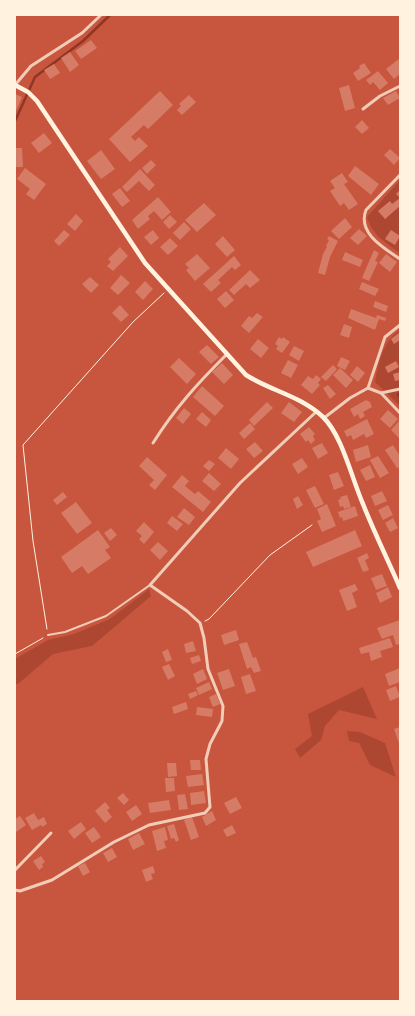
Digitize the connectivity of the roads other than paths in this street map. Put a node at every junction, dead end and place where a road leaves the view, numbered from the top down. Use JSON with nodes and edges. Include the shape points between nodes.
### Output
{"nodes":[{"id":1,"x":101,"y":15,"type":"edge"},
{"id":2,"x":15,"y":85,"type":"edge"},
{"id":3,"x":400,"y":86,"type":"edge"},
{"id":4,"x":363,"y":109,"type":"dead end"},
{"id":5,"x":400,"y":175,"type":"edge"},
{"id":6,"x":400,"y":259,"type":"edge"},
{"id":7,"x":400,"y":325,"type":"edge"},
{"id":8,"x":226,"y":354,"type":"junction"},
{"id":9,"x":368,"y":388,"type":"junction"},
{"id":10,"x":400,"y":389,"type":"edge"},
{"id":11,"x":381,"y":393,"type":"junction"},
{"id":12,"x":316,"y":412,"type":"junction"},
{"id":13,"x":400,"y":413,"type":"edge"},
{"id":14,"x":324,"y":418,"type":"junction"},
{"id":15,"x":153,"y":443,"type":"dead end"},
{"id":16,"x":150,"y":585,"type":"junction"},
{"id":17,"x":400,"y":588,"type":"edge"},
{"id":18,"x":48,"y":635,"type":"road end"},
{"id":19,"x":51,"y":834,"type":"dead end"},
{"id":20,"x":15,"y":870,"type":"edge"},
{"id":21,"x":15,"y":890,"type":"edge"}],
"edges":[{"from":1,"to":2,"type":"street","via":[[82,33],[31,66]]},
{"from":2,"to":8,"type":"main road","via":[[37,101],[145,263]]},
{"from":3,"to":4,"type":"street"},
{"from":5,"to":6,"type":"street","via":[[363,217],[375,242]]},
{"from":7,"to":9,"type":"street","via":[[385,337]]},
{"from":8,"to":12,"type":"main road","via":[[255,381],[302,402]]},
{"from":8,"to":15,"type":"street","via":[[182,401]]},
{"from":9,"to":11,"type":"street"},
{"from":9,"to":14,"type":"street"},
{"from":10,"to":11,"type":"street"},
{"from":11,"to":13,"type":"street"},
{"from":12,"to":14,"type":"main road"},
{"from":12,"to":16,"type":"street","via":[[240,484]]},
{"from":14,"to":17,"type":"main road","via":[[338,440]]},
{"from":16,"to":18,"type":"lane","via":[[106,616]]},
{"from":16,"to":21,"type":"street","via":[[200,623],[208,670],[223,706],[222,721],[206,759],[210,807],[205,813],[149,825],[52,880]]},
{"from":19,"to":20,"type":"street"}]}
